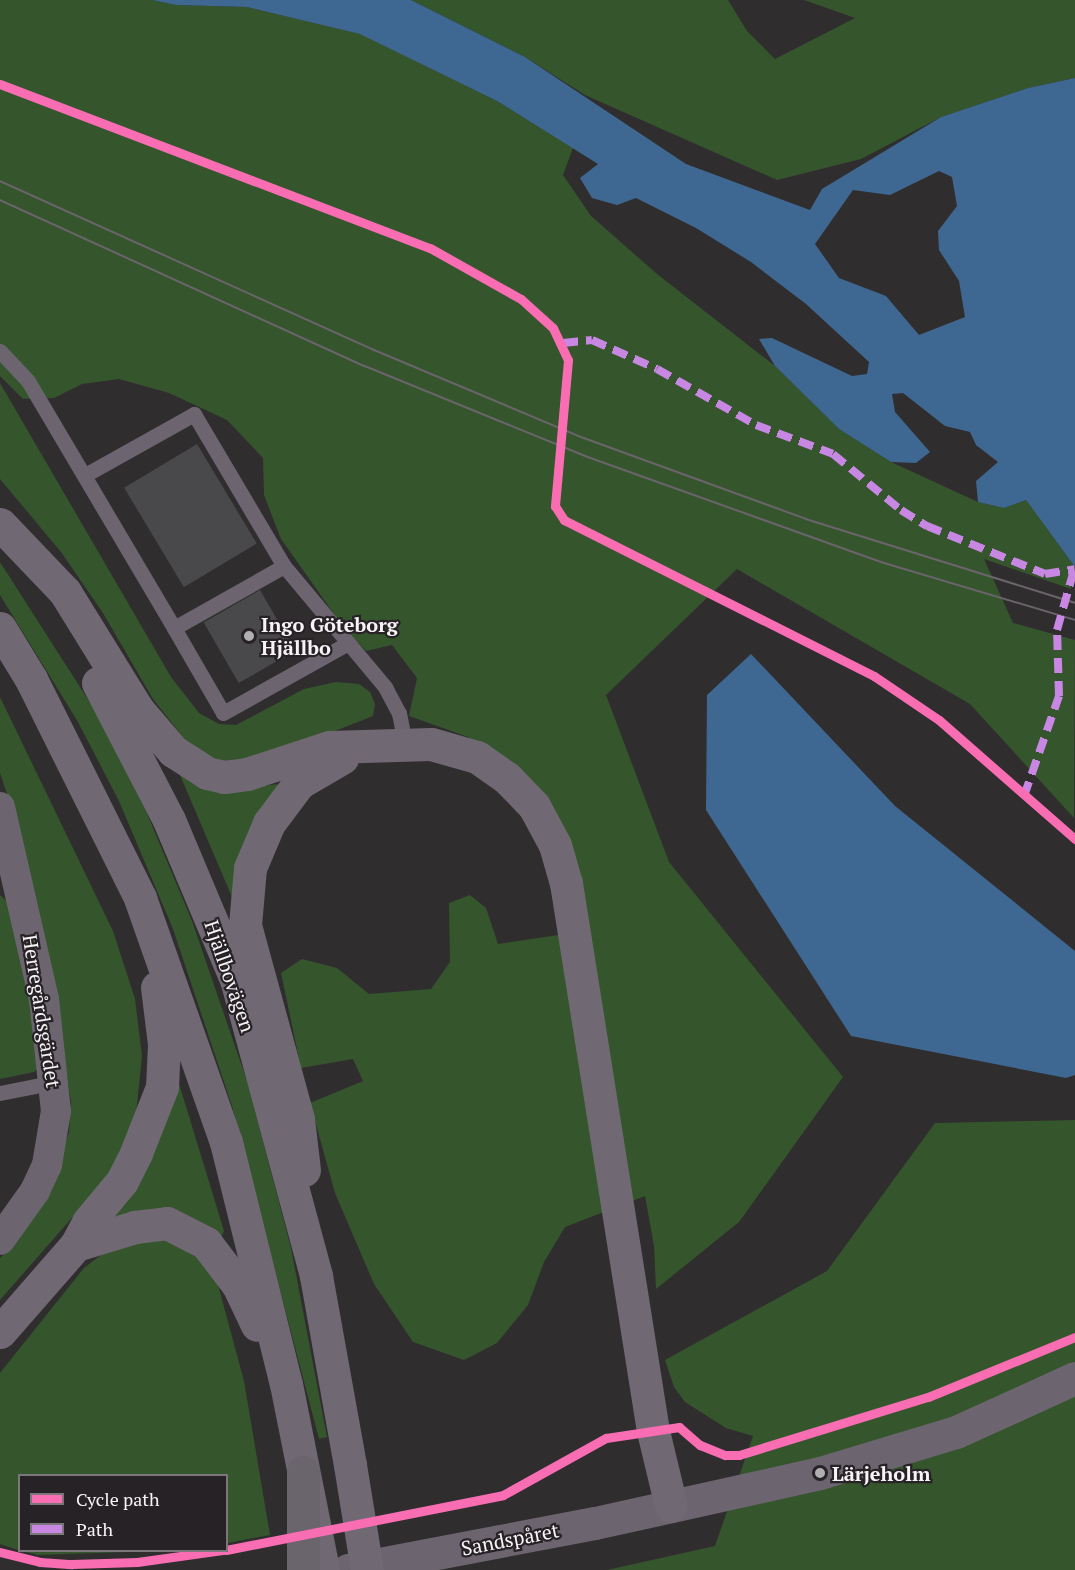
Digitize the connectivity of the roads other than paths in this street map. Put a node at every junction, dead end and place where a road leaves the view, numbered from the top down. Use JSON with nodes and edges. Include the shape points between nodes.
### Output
{"nodes":[{"id":1,"x":0,"y":351,"type":"edge"},
{"id":2,"x":85,"y":475,"type":"junction"},
{"id":3,"x":0,"y":524,"type":"edge"},
{"id":4,"x":0,"y":528,"type":"edge"},
{"id":5,"x":284,"y":566,"type":"junction"},
{"id":6,"x":0,"y":628,"type":"edge"},
{"id":7,"x":174,"y":628,"type":"junction"},
{"id":8,"x":348,"y":643,"type":"junction"},
{"id":9,"x":405,"y":743,"type":"junction"},
{"id":10,"x":355,"y":745,"type":"junction"},
{"id":11,"x":0,"y":807,"type":"edge"},
{"id":12,"x":9,"y":880,"type":"edge"},
{"id":13,"x":140,"y":898,"type":"junction"},
{"id":14,"x":55,"y":1082,"type":"junction"},
{"id":15,"x":0,"y":1092,"type":"edge"},
{"id":16,"x":0,"y":1240,"type":"edge"},
{"id":17,"x":76,"y":1245,"type":"junction"},
{"id":18,"x":316,"y":1276,"type":"junction"},
{"id":19,"x":0,"y":1332,"type":"edge"},
{"id":20,"x":1075,"y":1378,"type":"edge"},
{"id":21,"x":286,"y":1384,"type":"junction"},
{"id":22,"x":303,"y":1472,"type":"junction"},
{"id":23,"x":671,"y":1506,"type":"junction"},
{"id":24,"x":303,"y":1570,"type":"edge"},
{"id":25,"x":323,"y":1570,"type":"edge"},
{"id":26,"x":348,"y":1570,"type":"edge"},
{"id":27,"x":367,"y":1570,"type":"edge"}],
"edges":[{"from":1,"to":2,"type":"lane","via":[[28,381]]},
{"from":2,"to":5,"type":"lane","via":[[194,414]]},
{"from":2,"to":7,"type":"lane"},
{"from":3,"to":10,"type":"main road","via":[[65,592],[145,719],[173,752],[207,773],[224,777],[247,774],[329,747]]},
{"from":4,"to":18,"type":"main road","name":"Hjällbovägen","via":[[81,651],[169,819],[236,979]]},
{"from":5,"to":7,"type":"lane"},
{"from":5,"to":8,"type":"lane"},
{"from":6,"to":13,"type":"main road","via":[[31,679]]},
{"from":7,"to":8,"type":"lane","via":[[224,713]]},
{"from":8,"to":9,"type":"lane","via":[[385,687],[399,713]]},
{"from":9,"to":10,"type":"main road"},
{"from":9,"to":23,"type":"main road","via":[[431,744],[477,757],[507,778],[534,806],[555,845],[566,884],[653,1431]]},
{"from":10,"to":18,"type":"main road","via":[[338,762],[299,783],[269,823],[250,868],[245,925],[298,1119]]},
{"from":11,"to":12,"type":"street","name":"Herregårdsgärdet"},
{"from":12,"to":14,"type":"street","name":"Herregårdsgärdet","via":[[44,999]]},
{"from":13,"to":17,"type":"main road","via":[[161,1009],[162,1087],[122,1181],[88,1222]]},
{"from":13,"to":21,"type":"main road","via":[[226,1142]]},
{"from":14,"to":15,"type":"lane"},
{"from":14,"to":16,"type":"street","name":"Herregårdsgärdet","via":[[56,1111],[46,1165],[35,1191]]},
{"from":17,"to":19,"type":"main road"},
{"from":17,"to":21,"type":"main road","via":[[135,1227],[167,1223],[206,1243],[238,1285]]},
{"from":18,"to":27,"type":"main road","name":"Hjällbovägen","bridge":true},
{"from":20,"to":23,"type":"street","name":"Sandspåret","via":[[956,1432],[820,1473]]},
{"from":21,"to":22,"type":"main road"},
{"from":22,"to":24,"type":"highway"},
{"from":22,"to":25,"type":"main road"},
{"from":23,"to":26,"type":"street","name":"Sandspåret"}]}
